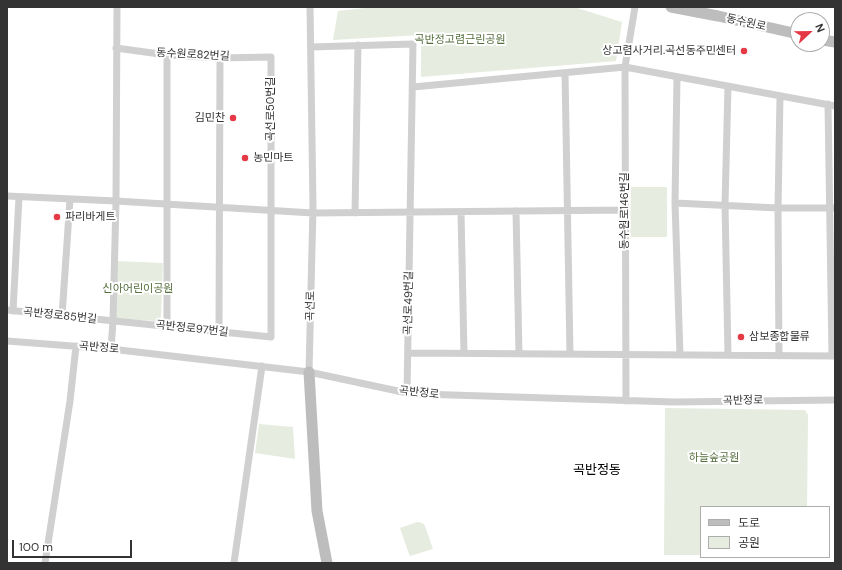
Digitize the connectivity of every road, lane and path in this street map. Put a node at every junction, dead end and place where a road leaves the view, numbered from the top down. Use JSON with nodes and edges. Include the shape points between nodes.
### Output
{"nodes":[{"id":1,"x":117,"y":7,"type":"edge"},
{"id":2,"x":310,"y":7,"type":"edge"},
{"id":3,"x":634,"y":7,"type":"edge"},
{"id":4,"x":671,"y":7,"type":"edge"},
{"id":5,"x":790,"y":32,"type":"edge"},
{"id":6,"x":358,"y":46,"type":"junction"},
{"id":7,"x":310,"y":47,"type":"junction"},
{"id":8,"x":116,"y":48,"type":"junction"},
{"id":9,"x":167,"y":55,"type":"junction"},
{"id":10,"x":271,"y":56,"type":"joint"},
{"id":11,"x":220,"y":58,"type":"junction"},
{"id":12,"x":624,"y":67,"type":"junction"},
{"id":13,"x":565,"y":73,"type":"junction"},
{"id":14,"x":677,"y":77,"type":"junction"},
{"id":15,"x":728,"y":86,"type":"junction"},
{"id":16,"x":413,"y":87,"type":"junction"},
{"id":17,"x":780,"y":96,"type":"junction"},
{"id":18,"x":831,"y":105,"type":"edge"},
{"id":19,"x":7,"y":196,"type":"edge"},
{"id":20,"x":19,"y":197,"type":"junction"},
{"id":21,"x":70,"y":199,"type":"junction"},
{"id":22,"x":116,"y":201,"type":"junction"},
{"id":23,"x":675,"y":203,"type":"junction"},
{"id":24,"x":167,"y":204,"type":"junction"},
{"id":25,"x":725,"y":205,"type":"junction"},
{"id":26,"x":219,"y":207,"type":"junction"},
{"id":27,"x":778,"y":208,"type":"junction"},
{"id":28,"x":832,"y":208,"type":"edge"},
{"id":29,"x":271,"y":210,"type":"junction"},
{"id":30,"x":625,"y":210,"type":"junction"},
{"id":31,"x":516,"y":211,"type":"junction"},
{"id":32,"x":568,"y":211,"type":"junction"},
{"id":33,"x":355,"y":212,"type":"junction"},
{"id":34,"x":410,"y":212,"type":"junction"},
{"id":35,"x":461,"y":212,"type":"junction"},
{"id":36,"x":313,"y":213,"type":"junction"},
{"id":37,"x":10,"y":311,"type":"edge"},
{"id":38,"x":62,"y":316,"type":"junction"},
{"id":39,"x":113,"y":321,"type":"junction"},
{"id":40,"x":167,"y":327,"type":"junction"},
{"id":41,"x":219,"y":332,"type":"junction"},
{"id":42,"x":271,"y":337,"type":"joint"},
{"id":43,"x":7,"y":341,"type":"edge"},
{"id":44,"x":76,"y":346,"type":"junction"},
{"id":45,"x":111,"y":349,"type":"junction"},
{"id":46,"x":408,"y":353,"type":"junction"},
{"id":47,"x":464,"y":353,"type":"junction"},
{"id":48,"x":519,"y":354,"type":"junction"},
{"id":49,"x":570,"y":354,"type":"junction"},
{"id":50,"x":626,"y":355,"type":"junction"},
{"id":51,"x":680,"y":355,"type":"junction"},
{"id":52,"x":728,"y":356,"type":"junction"},
{"id":53,"x":779,"y":356,"type":"junction"},
{"id":54,"x":833,"y":356,"type":"edge"},
{"id":55,"x":262,"y":366,"type":"junction"},
{"id":56,"x":309,"y":372,"type":"junction"},
{"id":57,"x":407,"y":393,"type":"junction"},
{"id":58,"x":835,"y":400,"type":"edge"},
{"id":59,"x":626,"y":401,"type":"junction"},
{"id":60,"x":45,"y":563,"type":"edge"},
{"id":61,"x":234,"y":563,"type":"edge"},
{"id":62,"x":327,"y":563,"type":"edge"}],
"edges":[{"from":1,"to":8,"type":"street"},
{"from":2,"to":7,"type":"street","name":"곡선로"},
{"from":3,"to":12,"type":"street","name":"동수원로146번길"},
{"from":4,"to":5,"type":"main road","name":"동수원로"},
{"from":6,"to":7,"type":"street"},
{"from":6,"to":16,"type":"street","name":"곡선로49번길","via":[[413,44]]},
{"from":6,"to":33,"type":"street"},
{"from":7,"to":36,"type":"street","name":"곡선로"},
{"from":8,"to":9,"type":"street","name":"동수원로82번길"},
{"from":8,"to":22,"type":"street"},
{"from":9,"to":11,"type":"street","name":"동수원로82번길"},
{"from":9,"to":24,"type":"street"},
{"from":10,"to":11,"type":"street","name":"동수원로82번길"},
{"from":10,"to":29,"type":"street","name":"곡선로50번길"},
{"from":11,"to":26,"type":"street"},
{"from":12,"to":13,"type":"street"},
{"from":12,"to":14,"type":"street"},
{"from":12,"to":30,"type":"street","name":"동수원로146번길"},
{"from":13,"to":16,"type":"street"},
{"from":13,"to":32,"type":"street"},
{"from":14,"to":15,"type":"street"},
{"from":14,"to":23,"type":"street"},
{"from":15,"to":17,"type":"street"},
{"from":15,"to":25,"type":"street"},
{"from":16,"to":34,"type":"street","name":"곡선로49번길"},
{"from":17,"to":18,"type":"street"},
{"from":17,"to":27,"type":"street"},
{"from":18,"to":28,"type":"street"},
{"from":19,"to":20,"type":"street"},
{"from":20,"to":21,"type":"street"},
{"from":20,"to":37,"type":"street"},
{"from":21,"to":22,"type":"street"},
{"from":21,"to":38,"type":"street"},
{"from":22,"to":24,"type":"street"},
{"from":22,"to":39,"type":"street"},
{"from":23,"to":25,"type":"street"},
{"from":23,"to":51,"type":"street"},
{"from":24,"to":26,"type":"street"},
{"from":24,"to":40,"type":"street"},
{"from":25,"to":27,"type":"street"},
{"from":25,"to":52,"type":"street"},
{"from":26,"to":29,"type":"street"},
{"from":26,"to":41,"type":"street"},
{"from":27,"to":28,"type":"street"},
{"from":27,"to":53,"type":"street"},
{"from":28,"to":54,"type":"street"},
{"from":29,"to":36,"type":"street"},
{"from":29,"to":42,"type":"street","name":"곡선로50번길"},
{"from":30,"to":32,"type":"street"},
{"from":30,"to":50,"type":"street","name":"동수원로146번길"},
{"from":31,"to":32,"type":"street"},
{"from":31,"to":35,"type":"street"},
{"from":31,"to":48,"type":"street"},
{"from":32,"to":49,"type":"street"},
{"from":33,"to":34,"type":"street"},
{"from":33,"to":36,"type":"street"},
{"from":34,"to":35,"type":"street"},
{"from":34,"to":46,"type":"street","name":"곡선로49번길"},
{"from":35,"to":47,"type":"street"},
{"from":36,"to":56,"type":"street","name":"곡선로"},
{"from":37,"to":38,"type":"street","name":"곡반정로85번길"},
{"from":38,"to":39,"type":"street","name":"곡반정로85번길"},
{"from":39,"to":40,"type":"street","name":"곡반정로97번길"},
{"from":39,"to":45,"type":"street"},
{"from":40,"to":41,"type":"street","name":"곡반정로97번길"},
{"from":41,"to":42,"type":"street","name":"곡반정로97번길"},
{"from":43,"to":44,"type":"street","name":"곡반정로"},
{"from":44,"to":45,"type":"street","name":"곡반정로"},
{"from":44,"to":60,"type":"street"},
{"from":45,"to":55,"type":"street","name":"곡반정로"},
{"from":46,"to":47,"type":"street"},
{"from":46,"to":57,"type":"street","name":"곡선로49번길"},
{"from":47,"to":48,"type":"street"},
{"from":48,"to":49,"type":"street"},
{"from":49,"to":50,"type":"street"},
{"from":50,"to":51,"type":"street"},
{"from":50,"to":59,"type":"street","name":"동수원로146번길"},
{"from":51,"to":52,"type":"street"},
{"from":52,"to":53,"type":"street"},
{"from":53,"to":54,"type":"street"},
{"from":55,"to":56,"type":"street","name":"곡반정로"},
{"from":55,"to":61,"type":"street"},
{"from":56,"to":57,"type":"street","name":"곡반정로"},
{"from":56,"to":62,"type":"main road","name":"곡선로","via":[[316,511]]},
{"from":57,"to":59,"type":"street","name":"곡반정로"},
{"from":58,"to":59,"type":"street","name":"곡반정로"}]}
